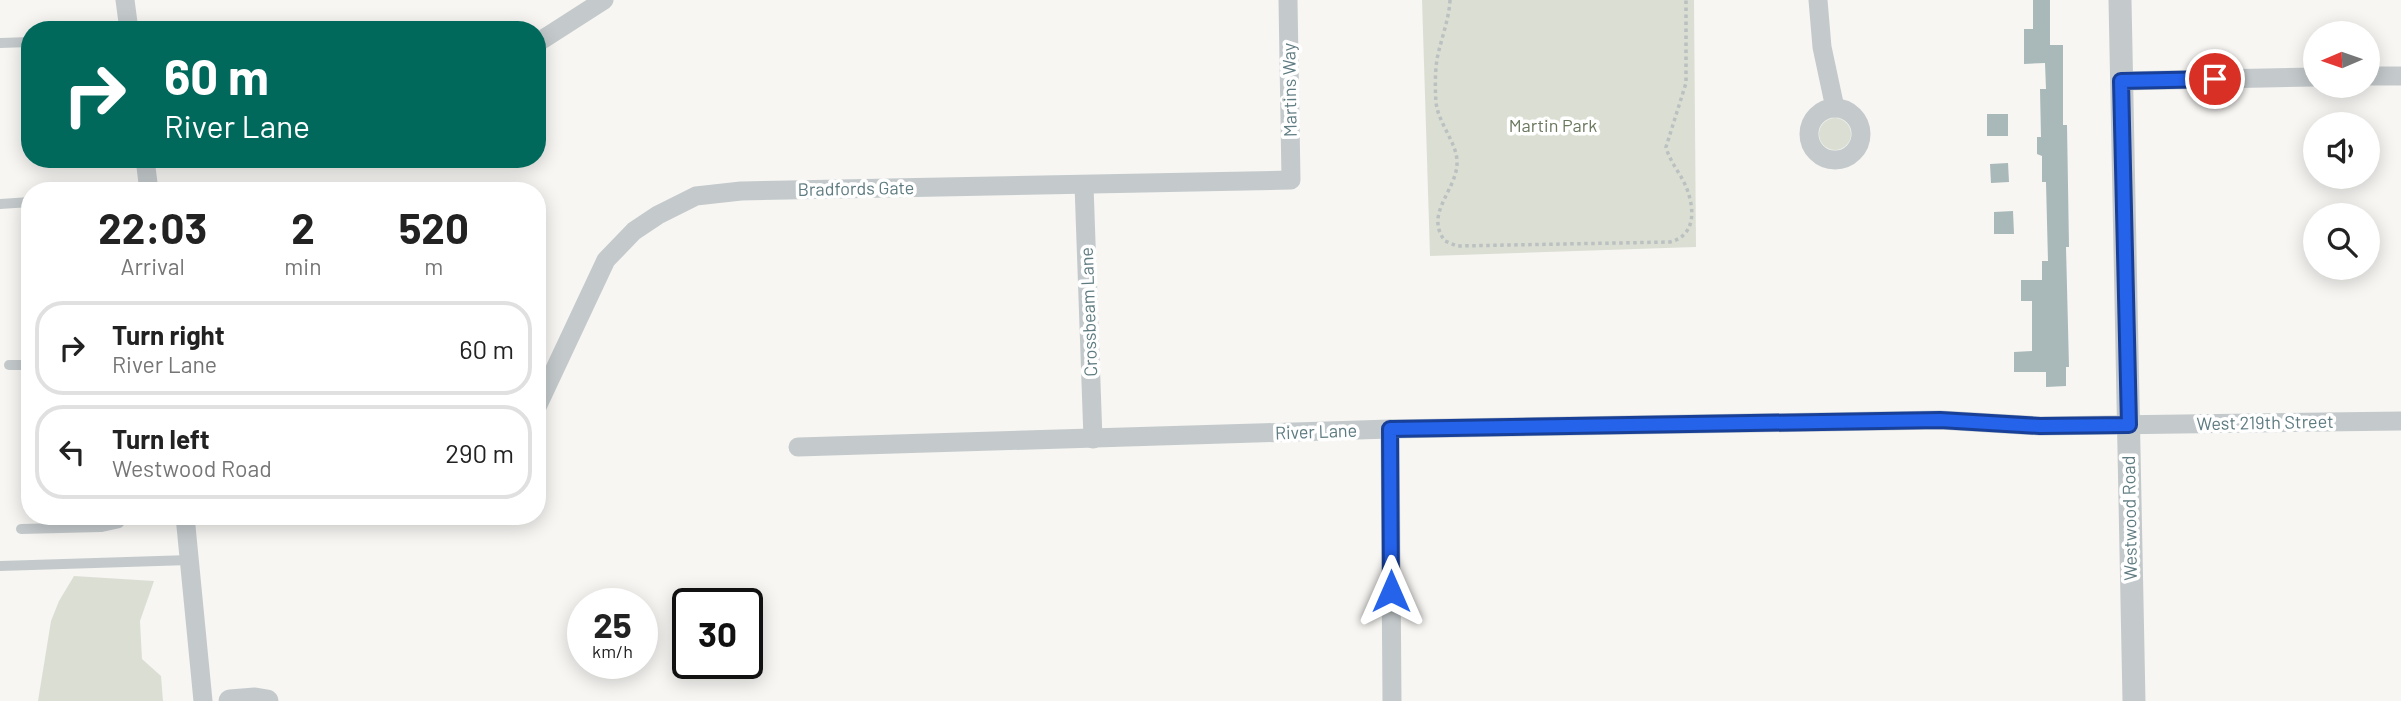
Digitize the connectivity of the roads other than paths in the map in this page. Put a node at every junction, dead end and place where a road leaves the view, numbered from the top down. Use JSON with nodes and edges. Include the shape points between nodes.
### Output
{"nodes":[{"id":1,"x":125,"y":0,"type":"edge"},
{"id":2,"x":604,"y":0,"type":"edge"},
{"id":3,"x":1288,"y":0,"type":"edge"},
{"id":4,"x":1818,"y":0,"type":"edge"},
{"id":5,"x":2120,"y":0,"type":"edge"},
{"id":6,"x":128,"y":21,"type":"edge"},
{"id":7,"x":546,"y":37,"type":"edge"},
{"id":8,"x":21,"y":42,"type":"edge"},
{"id":9,"x":0,"y":43,"type":"edge"},
{"id":10,"x":2380,"y":76,"type":"edge"},
{"id":11,"x":2401,"y":76,"type":"edge"},
{"id":12,"x":2303,"y":78,"type":"edge"},
{"id":13,"x":2121,"y":81,"type":"junction"},
{"id":14,"x":1835,"y":108,"type":"dead end"},
{"id":15,"x":1291,"y":180,"type":"joint"},
{"id":16,"x":1084,"y":185,"type":"junction"},
{"id":17,"x":21,"y":203,"type":"edge"},
{"id":18,"x":0,"y":204,"type":"edge"},
{"id":19,"x":9,"y":365,"type":"dead end"},
{"id":20,"x":21,"y":365,"type":"edge"},
{"id":21,"x":546,"y":388,"type":"edge"},
{"id":22,"x":2401,"y":421,"type":"edge"},
{"id":23,"x":2129,"y":425,"type":"junction"},
{"id":24,"x":1390,"y":429,"type":"junction"},
{"id":25,"x":1093,"y":439,"type":"junction"},
{"id":26,"x":798,"y":447,"type":"dead end"},
{"id":27,"x":110,"y":525,"type":"edge"},
{"id":28,"x":187,"y":525,"type":"edge"},
{"id":29,"x":21,"y":529,"type":"dead end"},
{"id":30,"x":190,"y":560,"type":"junction"},
{"id":31,"x":0,"y":566,"type":"edge"},
{"id":32,"x":203,"y":701,"type":"edge"},
{"id":33,"x":230,"y":701,"type":"edge"},
{"id":34,"x":267,"y":701,"type":"edge"},
{"id":35,"x":1392,"y":701,"type":"edge"},
{"id":36,"x":2134,"y":701,"type":"edge"}],
"edges":[{"from":1,"to":6,"type":"street"},
{"from":2,"to":7,"type":"street"},
{"from":3,"to":15,"type":"street","name":"Martins Way"},
{"from":4,"to":14,"type":"street"},
{"from":5,"to":13,"type":"street","name":"Westwood Road"},
{"from":8,"to":9,"type":"lane"},
{"from":10,"to":11,"type":"street"},
{"from":12,"to":13,"type":"street"},
{"from":13,"to":23,"type":"street","name":"Westwood Road"},
{"from":15,"to":16,"type":"street","name":"Bradfords Gate"},
{"from":16,"to":21,"type":"street","name":"Bradfords Gate","via":[[741,191],[696,196],[634,231],[606,260]]},
{"from":16,"to":25,"type":"street","name":"Crossbeam Lane"},
{"from":17,"to":18,"type":"lane"},
{"from":19,"to":20,"type":"lane"},
{"from":22,"to":23,"type":"street","name":"West 219th Street"},
{"from":23,"to":24,"type":"street","name":"River Lane","via":[[1940,420]]},
{"from":23,"to":36,"type":"street","name":"Westwood Road"},
{"from":24,"to":25,"type":"street","name":"River Lane"},
{"from":24,"to":35,"type":"street"},
{"from":25,"to":26,"type":"street","name":"River Lane"},
{"from":27,"to":29,"type":"lane"},
{"from":28,"to":30,"type":"street"},
{"from":30,"to":31,"type":"lane"},
{"from":30,"to":32,"type":"street"},
{"from":33,"to":34,"type":"street"}]}
